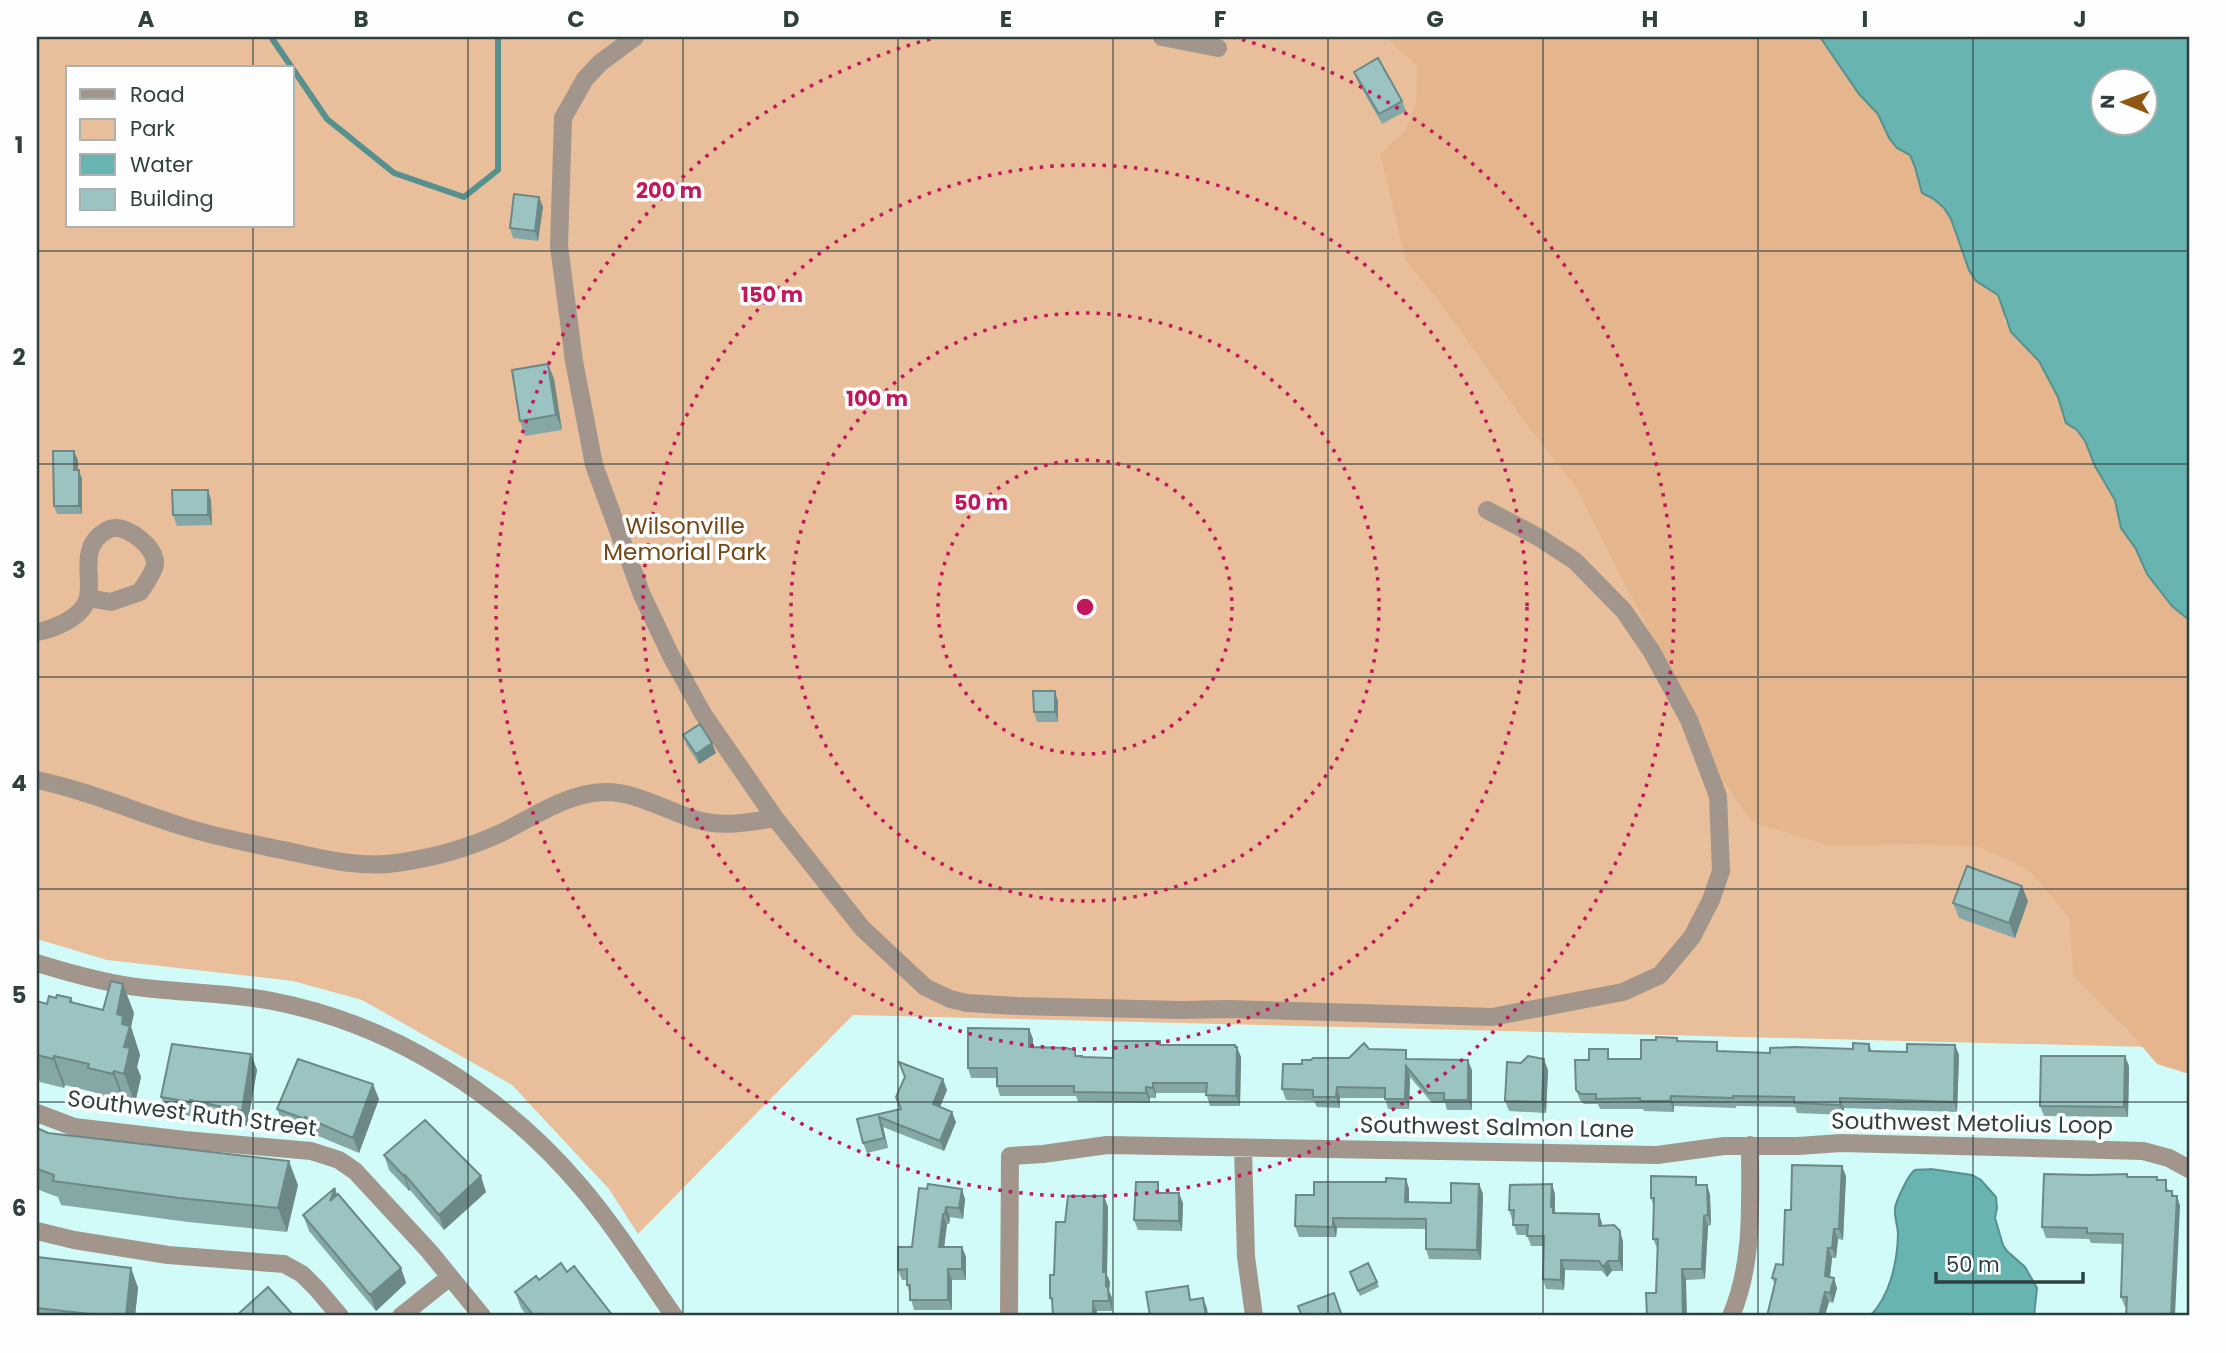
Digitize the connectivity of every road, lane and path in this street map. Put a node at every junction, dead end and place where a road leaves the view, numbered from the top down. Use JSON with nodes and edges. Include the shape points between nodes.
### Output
{"nodes":[{"id":1,"x":635,"y":37,"type":"edge"},
{"id":2,"x":1162,"y":37,"type":"edge"},
{"id":3,"x":1218,"y":48,"type":"dead end"},
{"id":4,"x":1487,"y":510,"type":"dead end"},
{"id":5,"x":88,"y":598,"type":"junction"},
{"id":6,"x":37,"y":632,"type":"edge"},
{"id":7,"x":37,"y":780,"type":"edge"},
{"id":8,"x":775,"y":818,"type":"junction"},
{"id":9,"x":37,"y":963,"type":"edge"},
{"id":10,"x":37,"y":1113,"type":"edge"},
{"id":11,"x":1751,"y":1145,"type":"junction"},
{"id":12,"x":1243,"y":1148,"type":"junction"},
{"id":13,"x":2189,"y":1168,"type":"edge"},
{"id":14,"x":37,"y":1231,"type":"edge"},
{"id":15,"x":450,"y":1276,"type":"junction"},
{"id":16,"x":472,"y":1313,"type":"edge"},
{"id":17,"x":340,"y":1316,"type":"edge"},
{"id":18,"x":401,"y":1316,"type":"edge"},
{"id":19,"x":674,"y":1316,"type":"edge"},
{"id":20,"x":1009,"y":1316,"type":"edge"},
{"id":21,"x":1254,"y":1316,"type":"edge"},
{"id":22,"x":1731,"y":1316,"type":"edge"}],
"edges":[{"from":1,"to":8,"type":"street","via":[[585,79],[563,118],[559,246],[574,361],[594,465],[642,595],[703,714]]},
{"from":2,"to":3,"type":"street"},
{"from":4,"to":8,"type":"street","via":[[1575,561],[1624,611],[1689,720],[1718,796],[1721,871],[1711,900],[1692,937],[1660,975],[1623,992],[1492,1017],[967,1003],[925,987],[862,928]]},
{"from":5,"to":5,"type":"street","via":[[94,540],[114,528],[145,542],[154,555],[155,567],[140,592],[111,602]]},
{"from":5,"to":6,"type":"street","via":[[65,622]]},
{"from":7,"to":8,"type":"street","via":[[190,829],[324,859],[370,864],[461,849],[559,803],[606,792],[714,824]]},
{"from":9,"to":19,"type":"street","via":[[112,983],[296,1006],[413,1051],[481,1093],[555,1157]]},
{"from":10,"to":15,"type":"street","name":"Southwest Ruth Street","via":[[74,1127],[311,1151],[339,1160],[355,1171]]},
{"from":11,"to":12,"type":"street","name":"Southwest Salmon Lane","via":[[1657,1155]]},
{"from":11,"to":13,"type":"street","name":"Southwest Metolius Loop","via":[[2143,1151]]},
{"from":11,"to":22,"type":"street","via":[[1747,1262]]},
{"from":12,"to":20,"type":"street","name":"Southwest Salmon Lane","via":[[1107,1145],[1010,1156]]},
{"from":12,"to":21,"type":"street","via":[[1246,1257]]},
{"from":14,"to":17,"type":"street","via":[[168,1255],[284,1264],[302,1274]]},
{"from":15,"to":16,"type":"street","name":"Southwest Ruth Street"},
{"from":15,"to":18,"type":"street"}]}
